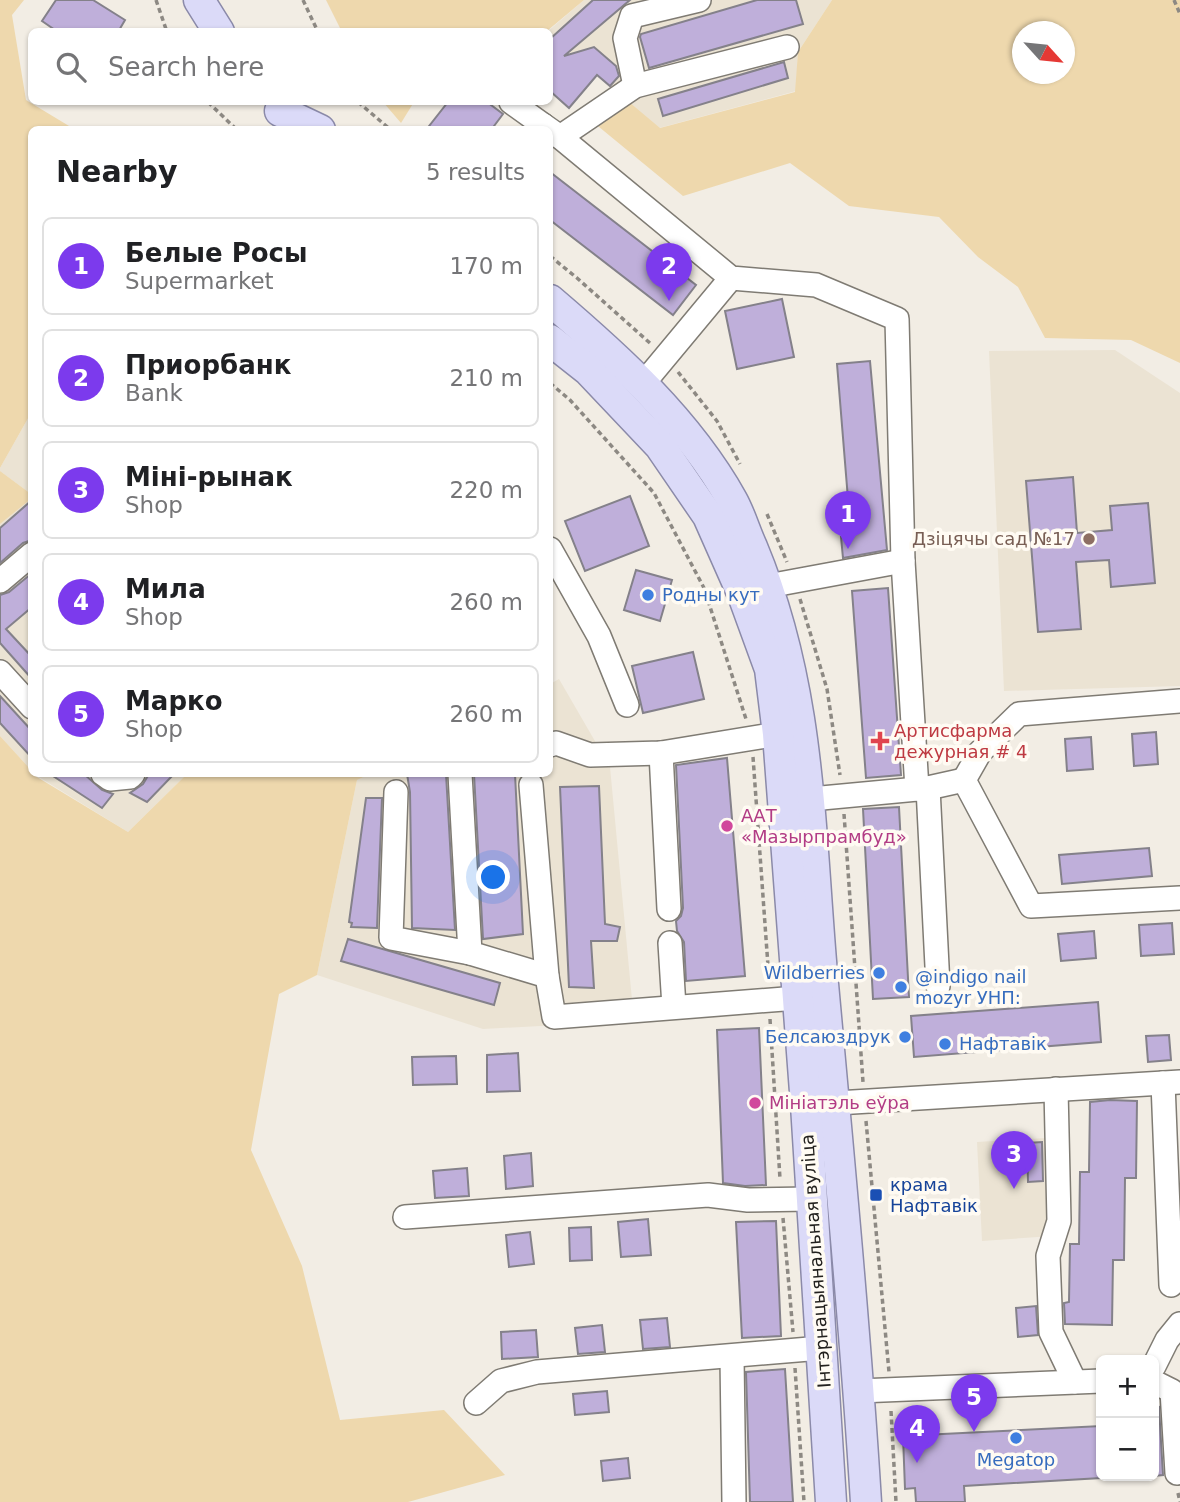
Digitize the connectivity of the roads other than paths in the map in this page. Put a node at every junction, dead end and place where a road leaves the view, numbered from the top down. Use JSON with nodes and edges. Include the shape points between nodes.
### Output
{"nodes":[{"id":1,"x":199,"y":0,"type":"edge"},
{"id":2,"x":699,"y":0,"type":"edge"},
{"id":3,"x":216,"y":28,"type":"edge"},
{"id":4,"x":787,"y":47,"type":"dead end"},
{"id":5,"x":635,"y":86,"type":"junction"},
{"id":6,"x":515,"y":105,"type":"edge"},
{"id":7,"x":283,"y":114,"type":"edge"},
{"id":8,"x":311,"y":126,"type":"edge"},
{"id":9,"x":541,"y":126,"type":"edge"},
{"id":10,"x":553,"y":128,"type":"edge"},
{"id":11,"x":553,"y":136,"type":"edge"},
{"id":12,"x":731,"y":278,"type":"junction"},
{"id":13,"x":553,"y":303,"type":"edge"},
{"id":14,"x":553,"y":342,"type":"edge"},
{"id":15,"x":642,"y":385,"type":"junction"},
{"id":16,"x":553,"y":554,"type":"edge"},
{"id":17,"x":28,"y":557,"type":"edge"},
{"id":18,"x":903,"y":561,"type":"junction"},
{"id":19,"x":0,"y":581,"type":"edge"},
{"id":20,"x":756,"y":591,"type":"junction"},
{"id":21,"x":0,"y":671,"type":"edge"},
{"id":22,"x":1180,"y":701,"type":"edge"},
{"id":23,"x":28,"y":702,"type":"edge"},
{"id":24,"x":627,"y":705,"type":"dead end"},
{"id":25,"x":765,"y":736,"type":"junction"},
{"id":26,"x":553,"y":744,"type":"edge"},
{"id":27,"x":661,"y":753,"type":"junction"},
{"id":28,"x":107,"y":777,"type":"edge"},
{"id":29,"x":130,"y":777,"type":"edge"},
{"id":30,"x":460,"y":777,"type":"edge"},
{"id":31,"x":964,"y":780,"type":"junction"},
{"id":32,"x":531,"y":785,"type":"dead end"},
{"id":33,"x":923,"y":789,"type":"junction"},
{"id":34,"x":396,"y":792,"type":"dead end"},
{"id":35,"x":811,"y":799,"type":"junction"},
{"id":36,"x":1180,"y":898,"type":"edge"},
{"id":37,"x":669,"y":909,"type":"dead end"},
{"id":38,"x":670,"y":943,"type":"dead end"},
{"id":39,"x":470,"y":953,"type":"junction"},
{"id":40,"x":548,"y":976,"type":"junction"},
{"id":41,"x":938,"y":986,"type":"dead end"},
{"id":42,"x":783,"y":999,"type":"junction"},
{"id":43,"x":674,"y":1007,"type":"junction"},
{"id":44,"x":1171,"y":1082,"type":"edge"},
{"id":45,"x":1056,"y":1089,"type":"junction"},
{"id":46,"x":820,"y":1104,"type":"junction"},
{"id":47,"x":796,"y":1199,"type":"junction"},
{"id":48,"x":405,"y":1217,"type":"dead end"},
{"id":49,"x":1171,"y":1285,"type":"dead end"},
{"id":50,"x":1180,"y":1324,"type":"edge"},
{"id":51,"x":807,"y":1350,"type":"junction"},
{"id":52,"x":1159,"y":1356,"type":"edge"},
{"id":53,"x":732,"y":1357,"type":"junction"},
{"id":54,"x":1096,"y":1381,"type":"edge"},
{"id":55,"x":1076,"y":1382,"type":"junction"},
{"id":56,"x":1159,"y":1384,"type":"edge"},
{"id":57,"x":859,"y":1391,"type":"junction"},
{"id":58,"x":476,"y":1403,"type":"dead end"},
{"id":59,"x":1177,"y":1473,"type":"dead end"},
{"id":60,"x":734,"y":1502,"type":"edge"},
{"id":61,"x":831,"y":1502,"type":"edge"},
{"id":62,"x":866,"y":1502,"type":"edge"}],
"edges":[{"from":1,"to":3,"type":"main road"},
{"from":2,"to":5,"type":"lane","via":[[632,16],[625,38]]},
{"from":4,"to":5,"type":"lane"},
{"from":5,"to":10,"type":"lane"},
{"from":6,"to":9,"type":"lane"},
{"from":7,"to":8,"type":"main road"},
{"from":11,"to":12,"type":"lane"},
{"from":12,"to":15,"type":"lane"},
{"from":12,"to":18,"type":"lane","via":[[816,285],[897,319]]},
{"from":13,"to":15,"type":"main road","name":"Інтэрнацыянальная вуліца"},
{"from":14,"to":20,"type":"main road","name":"Інтэрнацыянальная вуліца","via":[[588,370],[660,446]]},
{"from":15,"to":20,"type":"main road","name":"Інтэрнацыянальная вуліца","via":[[685,430],[732,500]]},
{"from":16,"to":24,"type":"lane","via":[[599,636]]},
{"from":17,"to":19,"type":"lane"},
{"from":18,"to":20,"type":"lane"},
{"from":18,"to":33,"type":"lane"},
{"from":20,"to":25,"type":"main road","name":"Інтэрнацыянальная вуліца","via":[[771,669]]},
{"from":20,"to":35,"type":"main road","name":"Інтэрнацыянальная вуліца","via":[[788,653]]},
{"from":21,"to":23,"type":"lane"},
{"from":22,"to":31,"type":"lane","via":[[1019,714],[979,752]]},
{"from":25,"to":27,"type":"lane"},
{"from":25,"to":42,"type":"main road","name":"Інтэрнацыянальная вуліца"},
{"from":26,"to":27,"type":"lane","via":[[590,755]]},
{"from":27,"to":37,"type":"lane"},
{"from":28,"to":29,"type":"lane"},
{"from":30,"to":39,"type":"lane"},
{"from":31,"to":33,"type":"lane"},
{"from":31,"to":36,"type":"lane","via":[[1031,906]]},
{"from":32,"to":40,"type":"lane"},
{"from":33,"to":35,"type":"lane"},
{"from":33,"to":41,"type":"lane"},
{"from":34,"to":39,"type":"lane","via":[[391,938]]},
{"from":35,"to":46,"type":"main road","name":"Інтэрнацыянальная вуліца","via":[[822,968]]},
{"from":38,"to":43,"type":"lane"},
{"from":39,"to":40,"type":"lane"},
{"from":40,"to":43,"type":"lane","via":[[554,1017]]},
{"from":42,"to":43,"type":"lane"},
{"from":42,"to":46,"type":"main road","name":"Інтэрнацыянальная вуліца"},
{"from":44,"to":45,"type":"lane"},
{"from":44,"to":49,"type":"lane"},
{"from":45,"to":46,"type":"lane"},
{"from":45,"to":55,"type":"lane","via":[[1059,1220],[1048,1256],[1051,1332]]},
{"from":46,"to":47,"type":"main road","name":"Інтэрнацыянальная вуліца"},
{"from":46,"to":57,"type":"main road","name":"Інтэрнацыянальная вуліца"},
{"from":47,"to":48,"type":"lane","via":[[708,1195]]},
{"from":47,"to":51,"type":"main road","name":"Інтэрнацыянальная вуліца"},
{"from":50,"to":52,"type":"lane"},
{"from":51,"to":53,"type":"lane"},
{"from":51,"to":61,"type":"main road","name":"Інтэрнацыянальная вуліца"},
{"from":53,"to":58,"type":"lane","via":[[537,1372],[501,1381]]},
{"from":53,"to":60,"type":"lane"},
{"from":54,"to":55,"type":"lane"},
{"from":55,"to":57,"type":"lane"},
{"from":56,"to":59,"type":"lane","via":[[1172,1391]]},
{"from":57,"to":62,"type":"main road","name":"Інтэрнацыянальная вуліца"}]}
